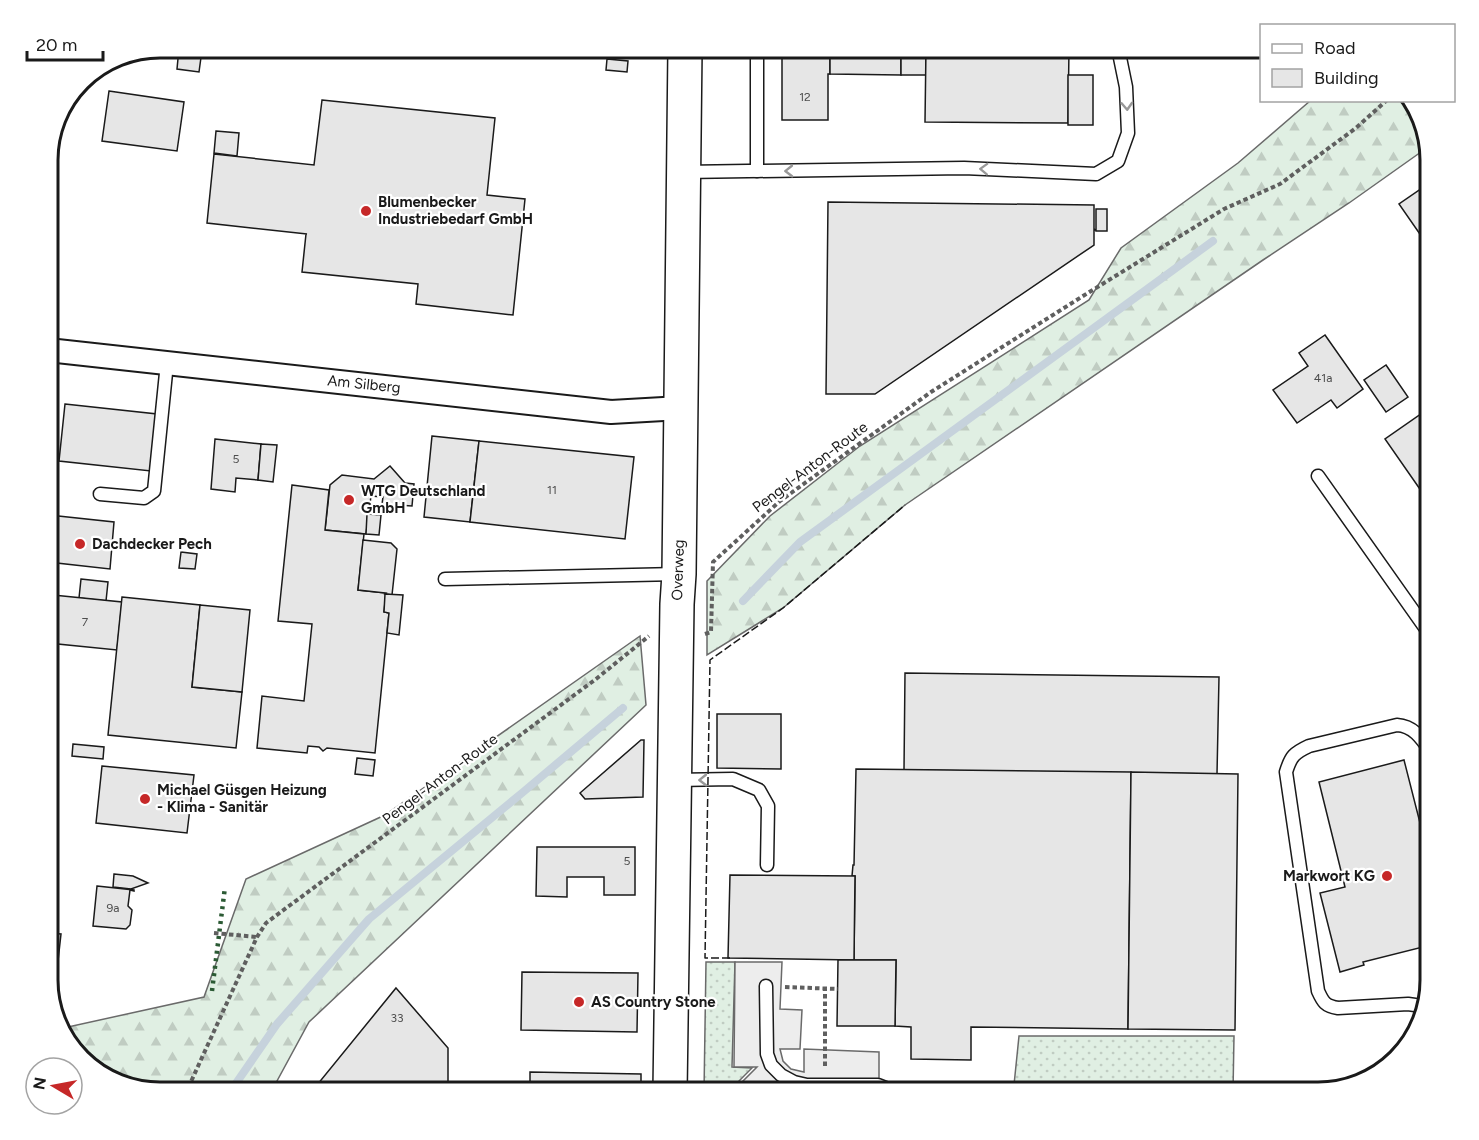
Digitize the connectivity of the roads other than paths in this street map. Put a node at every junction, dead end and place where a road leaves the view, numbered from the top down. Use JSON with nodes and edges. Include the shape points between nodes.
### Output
{"nodes":[{"id":1,"x":685,"y":58,"type":"edge"},
{"id":2,"x":758,"y":58,"type":"edge"},
{"id":3,"x":1120,"y":58,"type":"edge"},
{"id":4,"x":757,"y":171,"type":"junction"},
{"id":5,"x":684,"y":172,"type":"junction"},
{"id":6,"x":59,"y":351,"type":"edge"},
{"id":7,"x":167,"y":363,"type":"junction"},
{"id":8,"x":681,"y":408,"type":"junction"},
{"id":9,"x":1318,"y":476,"type":"dead end"},
{"id":10,"x":100,"y":494,"type":"dead end"},
{"id":11,"x":679,"y":574,"type":"junction"},
{"id":12,"x":445,"y":579,"type":"dead end"},
{"id":13,"x":1420,"y":620,"type":"edge"},
{"id":14,"x":1420,"y":737,"type":"edge"},
{"id":15,"x":674,"y":780,"type":"junction"},
{"id":16,"x":767,"y":865,"type":"dead end"},
{"id":17,"x":766,"y":986,"type":"dead end"},
{"id":18,"x":1417,"y":1005,"type":"edge"},
{"id":19,"x":670,"y":1082,"type":"edge"},
{"id":20,"x":795,"y":1082,"type":"edge"}],
"edges":[{"from":1,"to":5,"type":"street","name":"Overweg"},
{"from":2,"to":4,"type":"lane"},
{"from":3,"to":4,"type":"lane","one_way":true,"via":[[1128,133],[1118,161],[1096,174],[964,168]]},
{"from":4,"to":5,"type":"lane"},
{"from":5,"to":8,"type":"street","name":"Overweg"},
{"from":6,"to":7,"type":"street","name":"Am Silberg"},
{"from":7,"to":8,"type":"street","name":"Am Silberg","via":[[611,411]]},
{"from":7,"to":10,"type":"lane","via":[[154,491],[144,498]]},
{"from":8,"to":11,"type":"street","name":"Overweg"},
{"from":9,"to":13,"type":"lane"},
{"from":11,"to":12,"type":"lane"},
{"from":11,"to":15,"type":"street","name":"Overweg"},
{"from":14,"to":18,"type":"lane","via":[[1397,725],[1309,746],[1291,758],[1286,772],[1317,991],[1322,1001],[1338,1008]]},
{"from":16,"to":15,"type":"lane","one_way":true,"via":[[768,807],[759,790],[733,779]]},
{"from":15,"to":19,"type":"street","name":"Overweg"},
{"from":17,"to":20,"type":"lane","via":[[767,1054],[771,1065]]}]}
